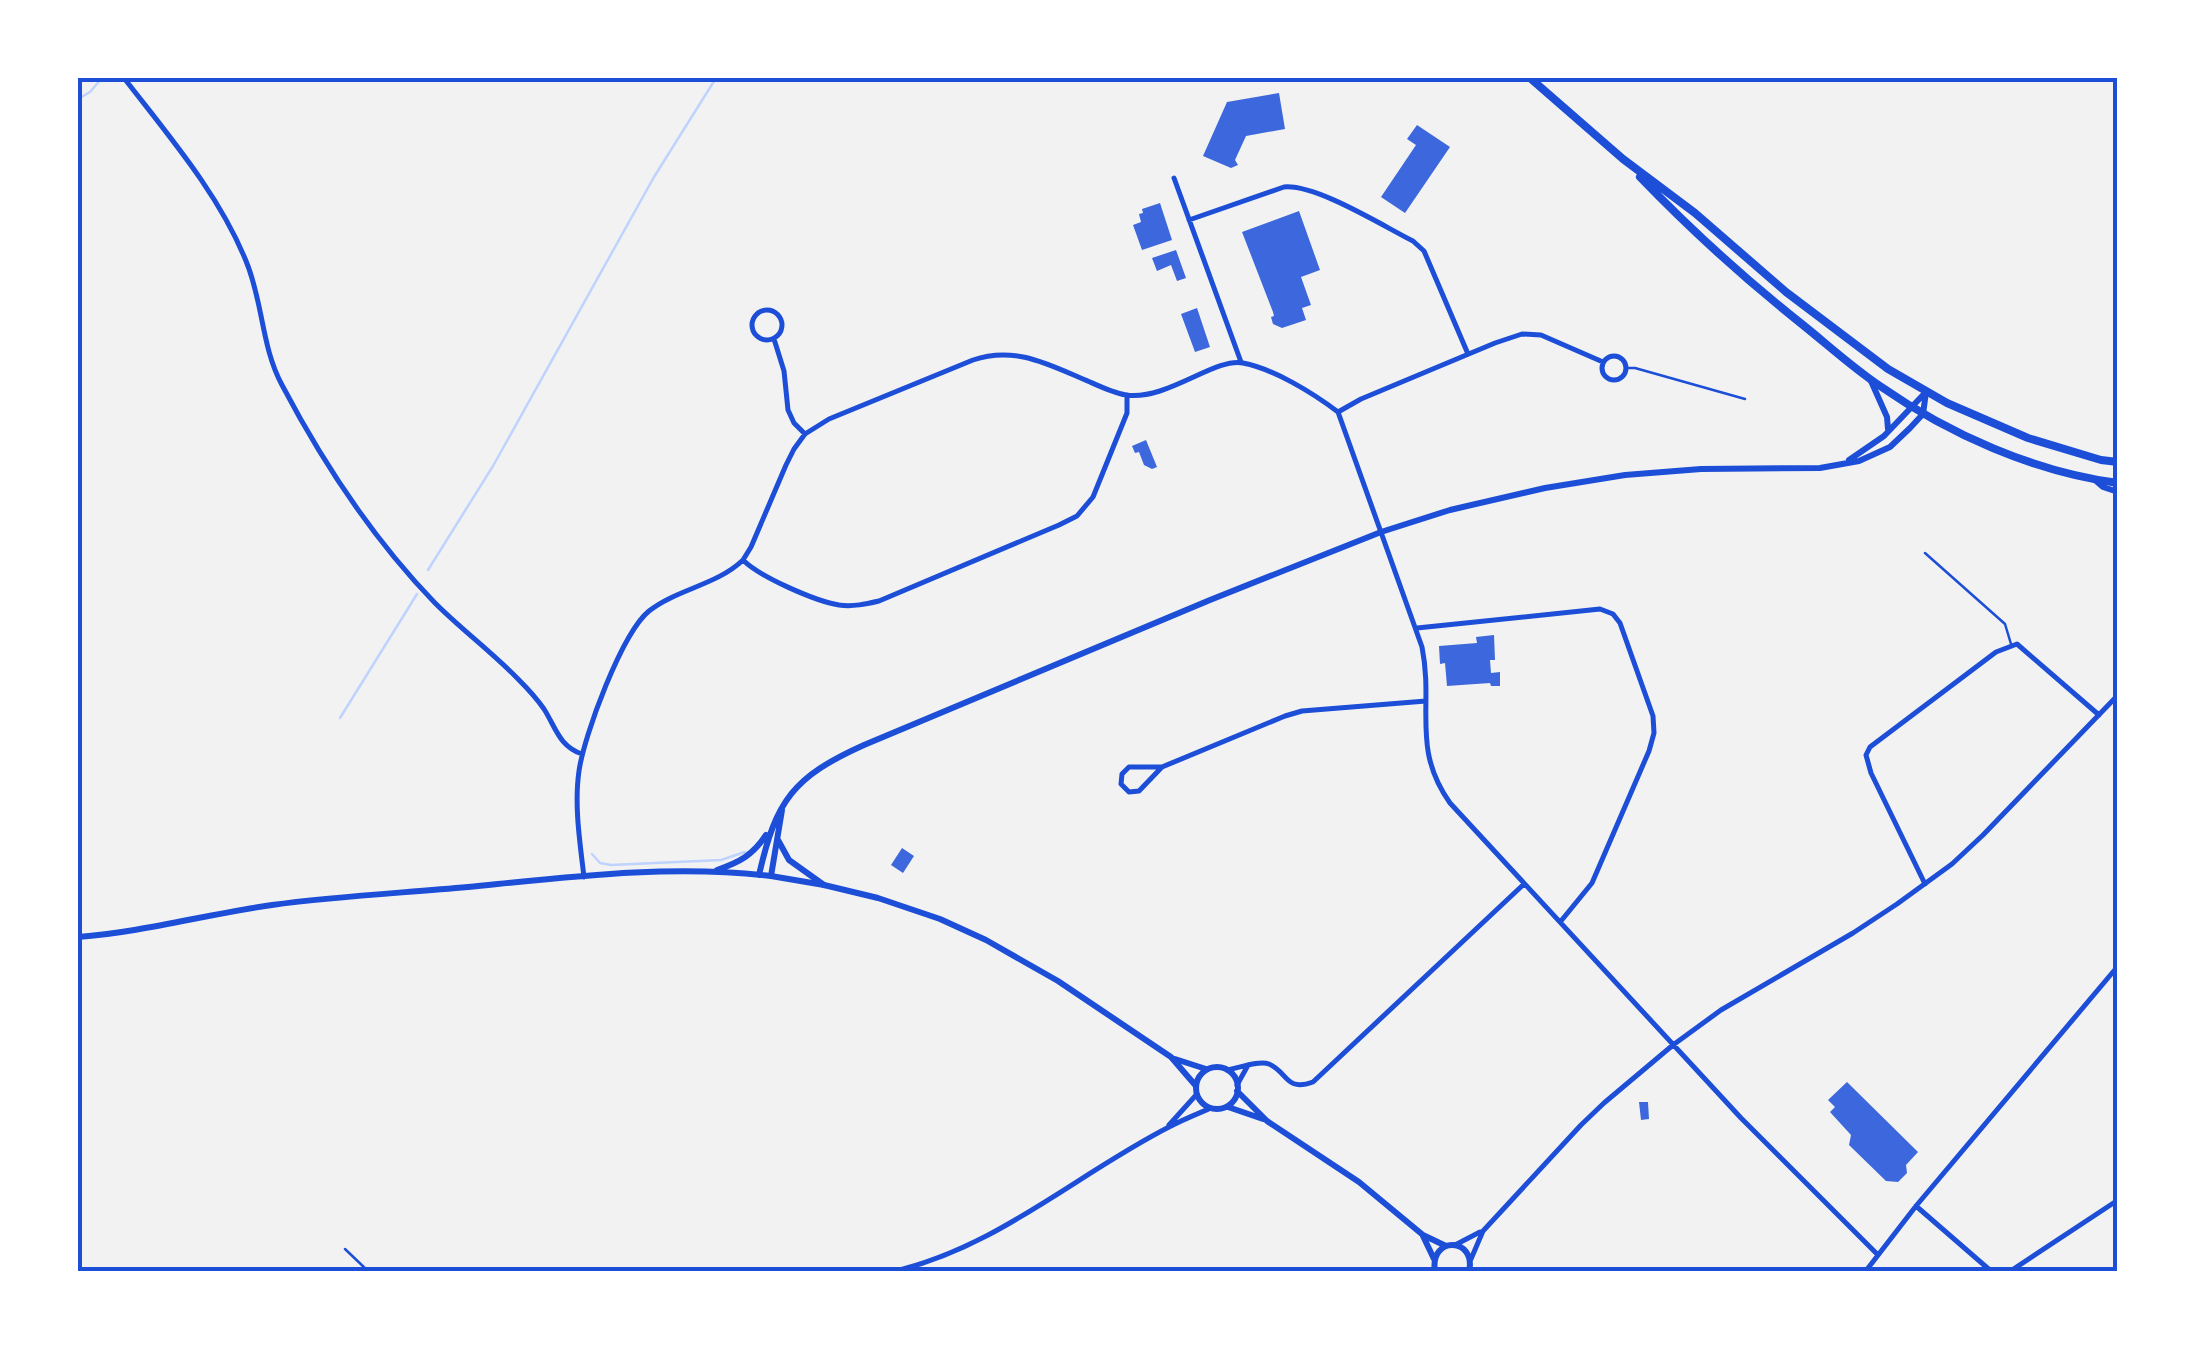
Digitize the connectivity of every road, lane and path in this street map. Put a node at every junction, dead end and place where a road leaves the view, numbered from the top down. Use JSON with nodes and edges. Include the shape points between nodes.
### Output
{"nodes":[{"id":1,"x":124,"y":78,"type":"edge"},
{"id":2,"x":1530,"y":78,"type":"edge"},
{"id":3,"x":1623,"y":159,"type":"junction"},
{"id":4,"x":1174,"y":178,"type":"dead end"},
{"id":5,"x":1189,"y":220,"type":"junction"},
{"id":6,"x":774,"y":338,"type":"junction"},
{"id":7,"x":1468,"y":354,"type":"junction"},
{"id":8,"x":1241,"y":362,"type":"junction"},
{"id":9,"x":1603,"y":362,"type":"junction"},
{"id":10,"x":1626,"y":368,"type":"junction"},
{"id":11,"x":1871,"y":380,"type":"junction"},
{"id":12,"x":1926,"y":392,"type":"junction"},
{"id":13,"x":1127,"y":395,"type":"junction"},
{"id":14,"x":1745,"y":399,"type":"dead end"},
{"id":15,"x":1911,"y":406,"type":"junction"},
{"id":16,"x":1338,"y":412,"type":"junction"},
{"id":17,"x":1923,"y":414,"type":"junction"},
{"id":18,"x":806,"y":434,"type":"junction"},
{"id":19,"x":1884,"y":436,"type":"junction"},
{"id":20,"x":2118,"y":462,"type":"edge"},
{"id":21,"x":1840,"y":465,"type":"junction"},
{"id":22,"x":2094,"y":480,"type":"junction"},
{"id":23,"x":2118,"y":483,"type":"edge"},
{"id":24,"x":2118,"y":492,"type":"edge"},
{"id":25,"x":1381,"y":532,"type":"junction"},
{"id":26,"x":1925,"y":553,"type":"dead end"},
{"id":27,"x":743,"y":560,"type":"junction"},
{"id":28,"x":1417,"y":628,"type":"junction"},
{"id":29,"x":2011,"y":646,"type":"junction"},
{"id":30,"x":2118,"y":695,"type":"edge"},
{"id":31,"x":1426,"y":701,"type":"junction"},
{"id":32,"x":2098,"y":715,"type":"junction"},
{"id":33,"x":582,"y":754,"type":"junction"},
{"id":34,"x":1162,"y":767,"type":"junction"},
{"id":35,"x":782,"y":804,"type":"junction"},
{"id":36,"x":774,"y":820,"type":"junction"},
{"id":37,"x":777,"y":839,"type":"junction"},
{"id":38,"x":713,"y":871,"type":"junction"},
{"id":39,"x":759,"y":875,"type":"junction"},
{"id":40,"x":771,"y":876,"type":"junction"},
{"id":41,"x":584,"y":878,"type":"junction"},
{"id":42,"x":1524,"y":884,"type":"junction"},
{"id":43,"x":1925,"y":884,"type":"junction"},
{"id":44,"x":824,"y":885,"type":"junction"},
{"id":45,"x":1560,"y":922,"type":"junction"},
{"id":46,"x":78,"y":937,"type":"edge"},
{"id":47,"x":2118,"y":966,"type":"edge"},
{"id":48,"x":1673,"y":1044,"type":"junction"},
{"id":49,"x":1171,"y":1057,"type":"junction"},
{"id":50,"x":1247,"y":1067,"type":"junction"},
{"id":51,"x":1207,"y":1070,"type":"junction"},
{"id":52,"x":1227,"y":1070,"type":"junction"},
{"id":53,"x":1237,"y":1088,"type":"junction"},
{"id":54,"x":1196,"y":1090,"type":"junction"},
{"id":55,"x":1227,"y":1106,"type":"junction"},
{"id":56,"x":1211,"y":1108,"type":"junction"},
{"id":57,"x":1266,"y":1121,"type":"junction"},
{"id":58,"x":1167,"y":1128,"type":"junction"},
{"id":59,"x":2118,"y":1200,"type":"edge"},
{"id":60,"x":1916,"y":1206,"type":"junction"},
{"id":61,"x":1483,"y":1231,"type":"junction"},
{"id":62,"x":1422,"y":1235,"type":"junction"},
{"id":63,"x":1455,"y":1245,"type":"junction"},
{"id":64,"x":1446,"y":1246,"type":"junction"},
{"id":65,"x":345,"y":1249,"type":"dead end"},
{"id":66,"x":1877,"y":1254,"type":"junction"},
{"id":67,"x":1434,"y":1259,"type":"junction"},
{"id":68,"x":1471,"y":1259,"type":"junction"},
{"id":69,"x":1435,"y":1271,"type":"edge"},
{"id":70,"x":1471,"y":1271,"type":"edge"},
{"id":71,"x":370,"y":1272,"type":"edge"},
{"id":72,"x":891,"y":1272,"type":"edge"},
{"id":73,"x":1865,"y":1272,"type":"edge"},
{"id":74,"x":1992,"y":1272,"type":"edge"},
{"id":75,"x":2009,"y":1272,"type":"edge"}],
"edges":[{"from":1,"to":33,"type":"street","via":[[231,225],[249,266],[279,380],[360,511],[434,601],[544,708],[562,742]]},
{"from":2,"to":3,"type":"main road"},
{"from":3,"to":11,"type":"main road","via":[[1749,281]]},
{"from":3,"to":12,"type":"main road","via":[[1800,303]]},
{"from":4,"to":5,"type":"street"},
{"from":5,"to":7,"type":"street","via":[[1284,187],[1328,198],[1424,251]]},
{"from":5,"to":8,"type":"street"},
{"from":6,"to":6,"type":"street","via":[[780,318],[760,312],[753,330],[764,340]]},
{"from":6,"to":18,"type":"street","via":[[788,410]]},
{"from":7,"to":9,"type":"street","via":[[1531,334]]},
{"from":7,"to":16,"type":"street"},
{"from":8,"to":13,"type":"street","via":[[1158,392]]},
{"from":8,"to":16,"type":"street"},
{"from":9,"to":10,"type":"street","via":[[1616,356]]},
{"from":9,"to":10,"type":"street","via":[[1611,380]]},
{"from":10,"to":14,"type":"lane"},
{"from":11,"to":15,"type":"main road"},
{"from":11,"to":19,"type":"main road","via":[[1887,417]]},
{"from":12,"to":15,"type":"main road"},
{"from":12,"to":17,"type":"main road"},
{"from":12,"to":20,"type":"main road","via":[[2028,438]]},
{"from":13,"to":18,"type":"street","via":[[1034,359],[994,354],[853,408]]},
{"from":13,"to":27,"type":"street","via":[[1127,413],[1093,497],[1060,525],[855,605],[821,600]]},
{"from":15,"to":17,"type":"main road"},
{"from":15,"to":19,"type":"main road"},
{"from":16,"to":25,"type":"street"},
{"from":17,"to":21,"type":"main road","via":[[1890,447]]},
{"from":17,"to":22,"type":"main road","via":[[2025,460]]},
{"from":18,"to":27,"type":"street"},
{"from":19,"to":21,"type":"main road"},
{"from":21,"to":25,"type":"main road","via":[[1591,479]]},
{"from":22,"to":23,"type":"main road"},
{"from":22,"to":24,"type":"main road"},
{"from":25,"to":28,"type":"street"},
{"from":25,"to":35,"type":"main road","via":[[854,750],[815,771]]},
{"from":26,"to":29,"type":"lane","via":[[2005,624]]},
{"from":27,"to":33,"type":"street","via":[[641,618]]},
{"from":28,"to":31,"type":"street"},
{"from":28,"to":45,"type":"street","via":[[1600,609],[1620,623],[1654,732],[1592,883]]},
{"from":29,"to":32,"type":"street","via":[[2022,647]]},
{"from":29,"to":43,"type":"street","via":[[1866,754]]},
{"from":30,"to":32,"type":"street"},
{"from":31,"to":34,"type":"street","via":[[1302,711]]},
{"from":31,"to":42,"type":"street","via":[[1427,752],[1438,785]]},
{"from":32,"to":43,"type":"street"},
{"from":33,"to":41,"type":"street","via":[[577,793]]},
{"from":34,"to":34,"type":"street","via":[[1129,767],[1121,784],[1139,791]]},
{"from":35,"to":36,"type":"main road"},
{"from":35,"to":37,"type":"main road"},
{"from":36,"to":38,"type":"main road","via":[[752,854]]},
{"from":36,"to":39,"type":"main road"},
{"from":37,"to":40,"type":"main road"},
{"from":37,"to":44,"type":"main road","via":[[789,860]]},
{"from":38,"to":39,"type":"main road"},
{"from":38,"to":41,"type":"main road"},
{"from":39,"to":40,"type":"main road"},
{"from":40,"to":44,"type":"main road"},
{"from":41,"to":46,"type":"main road","via":[[272,905]]},
{"from":42,"to":45,"type":"street"},
{"from":42,"to":50,"type":"street","via":[[1313,1082],[1293,1084],[1266,1063]]},
{"from":43,"to":48,"type":"street"},
{"from":44,"to":49,"type":"main road","via":[[916,910],[986,940]]},
{"from":45,"to":48,"type":"street"},
{"from":47,"to":60,"type":"street"},
{"from":48,"to":61,"type":"street","via":[[1581,1125]]},
{"from":48,"to":66,"type":"street"},
{"from":49,"to":51,"type":"main road"},
{"from":49,"to":54,"type":"main road"},
{"from":50,"to":52,"type":"street"},
{"from":50,"to":53,"type":"street"},
{"from":51,"to":52,"type":"main road"},
{"from":51,"to":54,"type":"main road"},
{"from":52,"to":53,"type":"main road"},
{"from":53,"to":55,"type":"main road"},
{"from":53,"to":57,"type":"main road"},
{"from":54,"to":56,"type":"main road"},
{"from":54,"to":58,"type":"street"},
{"from":55,"to":56,"type":"main road"},
{"from":55,"to":57,"type":"main road"},
{"from":56,"to":58,"type":"street"},
{"from":57,"to":62,"type":"main road","via":[[1359,1182]]},
{"from":58,"to":72,"type":"street","via":[[984,1239]]},
{"from":59,"to":75,"type":"street"},
{"from":60,"to":66,"type":"street"},
{"from":60,"to":74,"type":"street"},
{"from":61,"to":63,"type":"street"},
{"from":61,"to":68,"type":"street"},
{"from":62,"to":64,"type":"main road"},
{"from":62,"to":67,"type":"main road"},
{"from":63,"to":64,"type":"main road"},
{"from":63,"to":68,"type":"main road"},
{"from":64,"to":67,"type":"main road"},
{"from":65,"to":71,"type":"lane"},
{"from":66,"to":73,"type":"street"},
{"from":67,"to":69,"type":"main road"},
{"from":68,"to":70,"type":"main road"}]}
